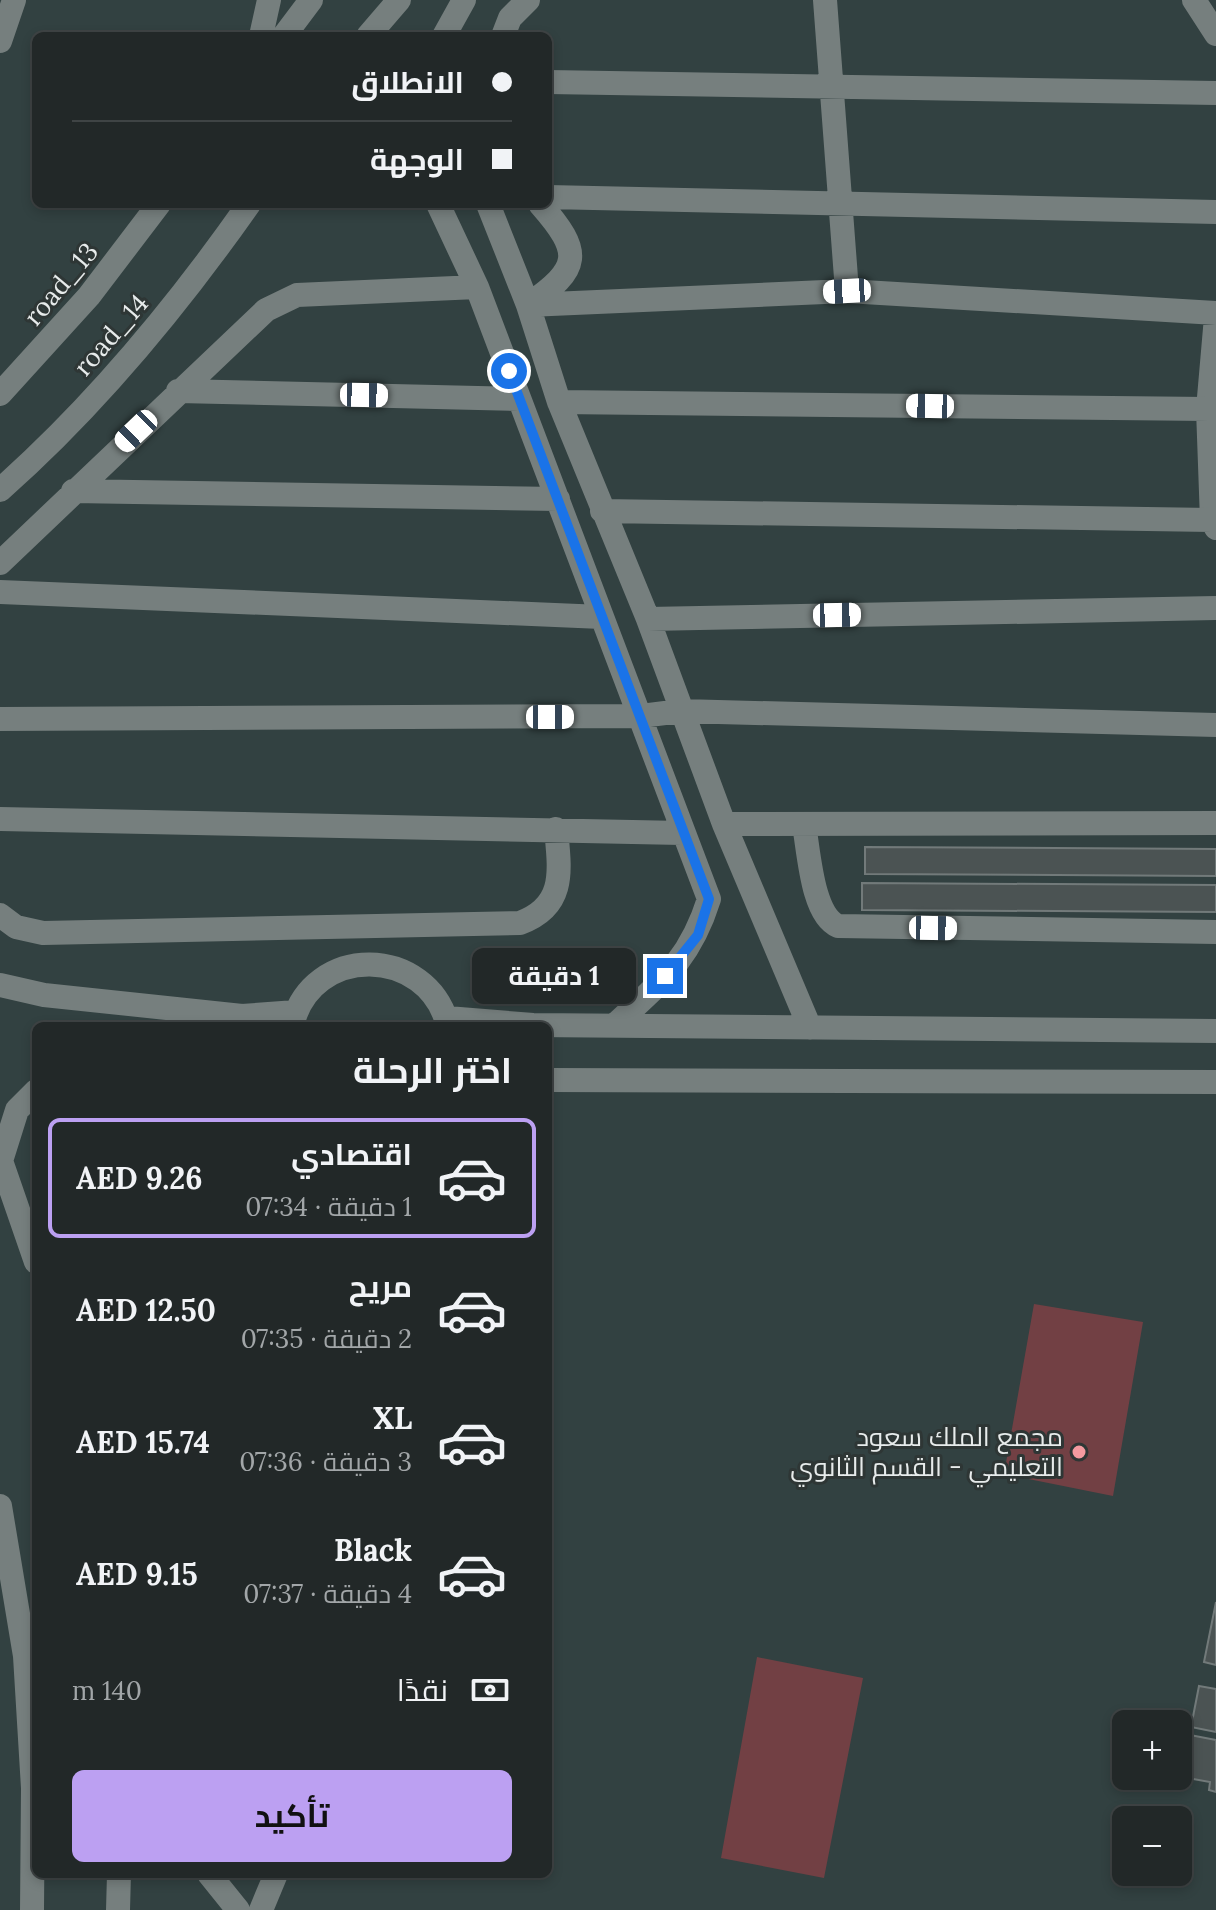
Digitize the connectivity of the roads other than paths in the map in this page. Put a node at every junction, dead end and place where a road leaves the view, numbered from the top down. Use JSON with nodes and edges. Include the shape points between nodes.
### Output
{"nodes":[{"id":1,"x":14,"y":0,"type":"edge"},
{"id":2,"x":269,"y":0,"type":"edge"},
{"id":3,"x":311,"y":0,"type":"edge"},
{"id":4,"x":399,"y":0,"type":"edge"},
{"id":5,"x":464,"y":0,"type":"edge"},
{"id":6,"x":528,"y":0,"type":"edge"},
{"id":7,"x":825,"y":0,"type":"edge"},
{"id":8,"x":1194,"y":0,"type":"edge"},
{"id":9,"x":262,"y":32,"type":"edge"},
{"id":10,"x":287,"y":32,"type":"edge"},
{"id":11,"x":371,"y":32,"type":"edge"},
{"id":12,"x":446,"y":32,"type":"edge"},
{"id":13,"x":505,"y":32,"type":"edge"},
{"id":14,"x":1216,"y":34,"type":"edge"},
{"id":15,"x":0,"y":41,"type":"edge"},
{"id":16,"x":552,"y":82,"type":"edge"},
{"id":17,"x":833,"y":88,"type":"junction"},
{"id":18,"x":1216,"y":93,"type":"edge"},
{"id":19,"x":552,"y":197,"type":"edge"},
{"id":20,"x":843,"y":206,"type":"junction"},
{"id":21,"x":156,"y":208,"type":"edge"},
{"id":22,"x":246,"y":208,"type":"edge"},
{"id":23,"x":440,"y":208,"type":"edge"},
{"id":24,"x":490,"y":208,"type":"edge"},
{"id":25,"x":544,"y":208,"type":"edge"},
{"id":26,"x":1216,"y":212,"type":"edge"},
{"id":27,"x":505,"y":248,"type":"junction"},
{"id":28,"x":463,"y":257,"type":"junction"},
{"id":29,"x":477,"y":287,"type":"junction"},
{"id":30,"x":847,"y":291,"type":"junction"},
{"id":31,"x":528,"y":305,"type":"junction"},
{"id":32,"x":1216,"y":315,"type":"edge"},
{"id":33,"x":178,"y":391,"type":"junction"},
{"id":34,"x":0,"y":394,"type":"edge"},
{"id":35,"x":519,"y":399,"type":"junction"},
{"id":36,"x":559,"y":402,"type":"junction"},
{"id":37,"x":1208,"y":409,"type":"junction"},
{"id":38,"x":584,"y":465,"type":"junction"},
{"id":39,"x":548,"y":473,"type":"junction"},
{"id":40,"x":0,"y":490,"type":"edge"},
{"id":41,"x":73,"y":491,"type":"junction"},
{"id":42,"x":558,"y":499,"type":"junction"},
{"id":43,"x":602,"y":511,"type":"junction"},
{"id":44,"x":1214,"y":524,"type":"edge"},
{"id":45,"x":0,"y":563,"type":"edge"},
{"id":46,"x":0,"y":592,"type":"edge"},
{"id":47,"x":1216,"y":608,"type":"edge"},
{"id":48,"x":602,"y":617,"type":"junction"},
{"id":49,"x":648,"y":619,"type":"junction"},
{"id":50,"x":681,"y":711,"type":"junction"},
{"id":51,"x":641,"y":716,"type":"junction"},
{"id":52,"x":0,"y":719,"type":"edge"},
{"id":53,"x":1216,"y":725,"type":"edge"},
{"id":54,"x":0,"y":819,"type":"edge"},
{"id":55,"x":1216,"y":823,"type":"edge"},
{"id":56,"x":724,"y":824,"type":"junction"},
{"id":57,"x":804,"y":825,"type":"junction"},
{"id":58,"x":556,"y":829,"type":"junction"},
{"id":59,"x":682,"y":833,"type":"junction"},
{"id":60,"x":0,"y":915,"type":"edge"},
{"id":61,"x":1216,"y":932,"type":"edge"},
{"id":62,"x":0,"y":985,"type":"edge"},
{"id":63,"x":294,"y":1019,"type":"edge"},
{"id":64,"x":448,"y":1022,"type":"edge"},
{"id":65,"x":616,"y":1024,"type":"junction"},
{"id":66,"x":552,"y":1025,"type":"edge"},
{"id":67,"x":810,"y":1028,"type":"junction"},
{"id":68,"x":1216,"y":1031,"type":"edge"},
{"id":69,"x":552,"y":1080,"type":"edge"},
{"id":70,"x":1216,"y":1082,"type":"edge"},
{"id":71,"x":32,"y":1095,"type":"edge"},
{"id":72,"x":1,"y":1159,"type":"edge"},
{"id":73,"x":32,"y":1250,"type":"edge"},
{"id":74,"x":0,"y":1506,"type":"edge"},
{"id":75,"x":32,"y":1772,"type":"edge"},
{"id":76,"x":32,"y":1878,"type":"edge"},
{"id":77,"x":119,"y":1878,"type":"edge"},
{"id":78,"x":212,"y":1878,"type":"edge"},
{"id":79,"x":274,"y":1878,"type":"edge"},
{"id":80,"x":32,"y":1910,"type":"edge"},
{"id":81,"x":118,"y":1910,"type":"edge"},
{"id":82,"x":238,"y":1910,"type":"edge"},
{"id":83,"x":261,"y":1910,"type":"edge"}],
"edges":[{"from":1,"to":15,"type":"street"},
{"from":2,"to":9,"type":"street"},
{"from":3,"to":10,"type":"street"},
{"from":4,"to":11,"type":"street"},
{"from":5,"to":12,"type":"street"},
{"from":6,"to":13,"type":"street"},
{"from":7,"to":17,"type":"street"},
{"from":8,"to":14,"type":"street"},
{"from":16,"to":17,"type":"street"},
{"from":17,"to":18,"type":"street"},
{"from":17,"to":20,"type":"street"},
{"from":19,"to":20,"type":"street"},
{"from":20,"to":26,"type":"street"},
{"from":20,"to":30,"type":"street"},
{"from":21,"to":34,"type":"street","name":"road_13","via":[[89,296]]},
{"from":22,"to":40,"type":"street","name":"road_14","via":[[165,318],[67,427]]},
{"from":23,"to":28,"type":"street"},
{"from":24,"to":27,"type":"street"},
{"from":25,"to":31,"type":"street","via":[[572,248],[571,267],[558,284]]},
{"from":27,"to":28,"type":"street"},
{"from":27,"to":31,"type":"street"},
{"from":28,"to":29,"type":"street"},
{"from":29,"to":33,"type":"street","via":[[297,295],[266,310]]},
{"from":29,"to":35,"type":"street"},
{"from":30,"to":31,"type":"street"},
{"from":30,"to":32,"type":"street"},
{"from":31,"to":36,"type":"street"},
{"from":32,"to":37,"type":"street"},
{"from":33,"to":35,"type":"street"},
{"from":33,"to":41,"type":"street"},
{"from":35,"to":39,"type":"street"},
{"from":36,"to":37,"type":"street"},
{"from":36,"to":38,"type":"street"},
{"from":37,"to":44,"type":"street"},
{"from":38,"to":39,"type":"street"},
{"from":38,"to":43,"type":"street"},
{"from":39,"to":42,"type":"street"},
{"from":41,"to":42,"type":"street"},
{"from":41,"to":45,"type":"street"},
{"from":42,"to":48,"type":"street"},
{"from":43,"to":44,"type":"street"},
{"from":43,"to":49,"type":"street"},
{"from":46,"to":48,"type":"street"},
{"from":47,"to":49,"type":"street"},
{"from":48,"to":51,"type":"street"},
{"from":49,"to":50,"type":"street"},
{"from":50,"to":51,"type":"street"},
{"from":50,"to":53,"type":"street"},
{"from":50,"to":56,"type":"street"},
{"from":51,"to":52,"type":"street"},
{"from":51,"to":59,"type":"street"},
{"from":54,"to":58,"type":"street"},
{"from":55,"to":57,"type":"street"},
{"from":56,"to":57,"type":"street"},
{"from":56,"to":67,"type":"street"},
{"from":57,"to":61,"type":"street","via":[[823,915],[838,926]]},
{"from":58,"to":59,"type":"street"},
{"from":58,"to":60,"type":"street","via":[[558,889],[541,915],[520,923],[43,933],[16,927]]},
{"from":59,"to":65,"type":"street","via":[[709,899],[698,935]]},
{"from":62,"to":63,"type":"street","via":[[44,995]]},
{"from":63,"to":64,"type":"street","via":[[307,993],[328,975],[366,963],[414,976],[438,1001]]},
{"from":65,"to":66,"type":"street"},
{"from":65,"to":67,"type":"street"},
{"from":67,"to":68,"type":"street"},
{"from":69,"to":70,"type":"street"},
{"from":71,"to":72,"type":"street","via":[[17,1110]]},
{"from":72,"to":73,"type":"street"},
{"from":74,"to":75,"type":"street","via":[[25,1656]]},
{"from":76,"to":80,"type":"street"},
{"from":77,"to":81,"type":"street"},
{"from":78,"to":82,"type":"street"},
{"from":79,"to":83,"type":"street"}]}
